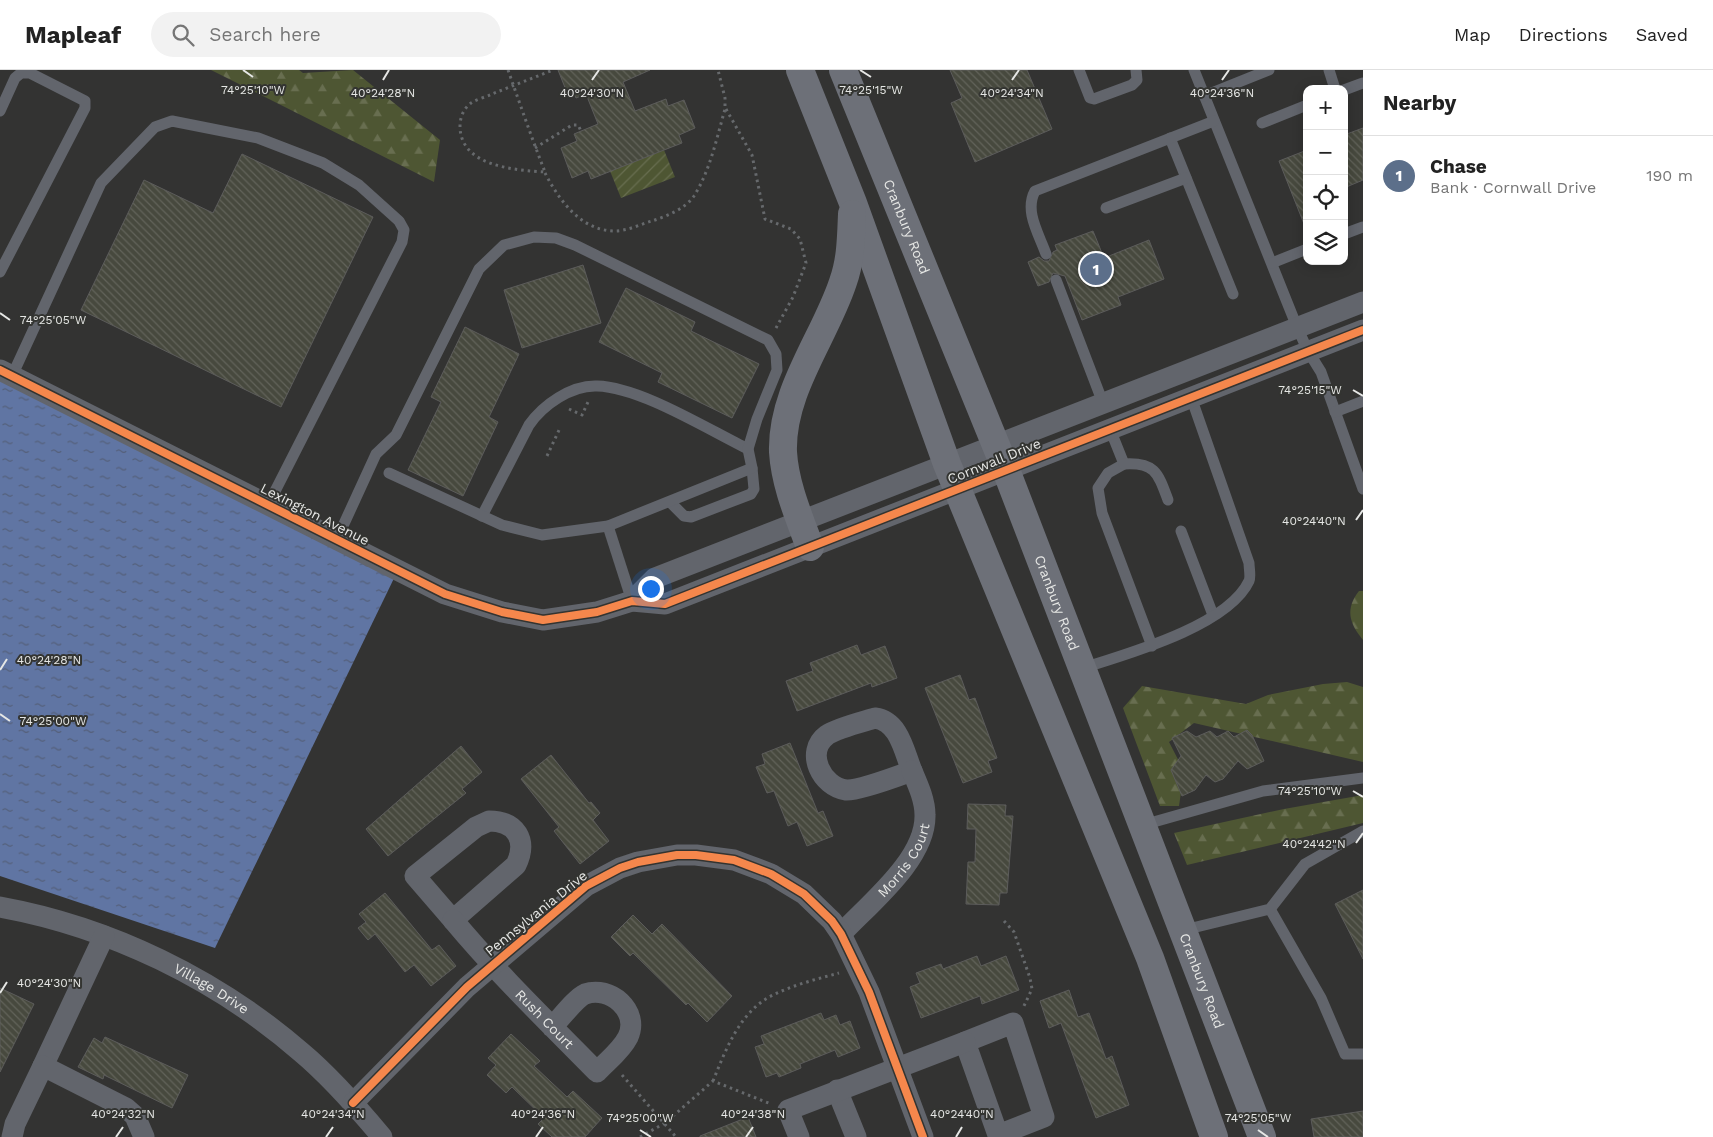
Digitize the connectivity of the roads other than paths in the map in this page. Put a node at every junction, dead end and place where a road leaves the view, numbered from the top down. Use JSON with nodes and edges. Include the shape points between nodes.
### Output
{"nodes":[{"id":1,"x":1079,"y":70,"type":"edge"},
{"id":2,"x":1136,"y":70,"type":"edge"},
{"id":3,"x":1194,"y":70,"type":"edge"},
{"id":4,"x":1269,"y":70,"type":"edge"},
{"id":5,"x":1328,"y":70,"type":"edge"},
{"id":6,"x":798,"y":72,"type":"edge"},
{"id":7,"x":847,"y":75,"type":"edge"},
{"id":8,"x":1363,"y":83,"type":"edge"},
{"id":9,"x":1334,"y":85,"type":"edge"},
{"id":10,"x":1348,"y":89,"type":"edge"},
{"id":11,"x":1204,"y":96,"type":"junction"},
{"id":12,"x":1303,"y":107,"type":"edge"},
{"id":13,"x":0,"y":111,"type":"edge"},
{"id":14,"x":1214,"y":121,"type":"junction"},
{"id":15,"x":1262,"y":123,"type":"dead end"},
{"id":16,"x":1170,"y":138,"type":"junction"},
{"id":17,"x":1186,"y":178,"type":"junction"},
{"id":18,"x":853,"y":203,"type":"junction"},
{"id":19,"x":1106,"y":208,"type":"dead end"},
{"id":20,"x":1363,"y":227,"type":"edge"},
{"id":21,"x":1348,"y":233,"type":"edge"},
{"id":22,"x":5,"y":249,"type":"edge"},
{"id":23,"x":1303,"y":251,"type":"edge"},
{"id":24,"x":1046,"y":254,"type":"dead end"},
{"id":25,"x":1272,"y":263,"type":"junction"},
{"id":26,"x":0,"y":272,"type":"edge"},
{"id":27,"x":1056,"y":280,"type":"dead end"},
{"id":28,"x":1233,"y":294,"type":"dead end"},
{"id":29,"x":1363,"y":302,"type":"edge"},
{"id":30,"x":1297,"y":327,"type":"junction"},
{"id":31,"x":1363,"y":330,"type":"edge"},
{"id":32,"x":1308,"y":351,"type":"junction"},
{"id":33,"x":6,"y":373,"type":"edge"},
{"id":34,"x":1192,"y":397,"type":"junction"},
{"id":35,"x":1363,"y":401,"type":"edge"},
{"id":36,"x":1103,"y":403,"type":"junction"},
{"id":37,"x":1335,"y":412,"type":"junction"},
{"id":38,"x":1110,"y":429,"type":"junction"},
{"id":39,"x":994,"y":445,"type":"junction"},
{"id":40,"x":748,"y":449,"type":"junction"},
{"id":41,"x":947,"y":464,"type":"junction"},
{"id":42,"x":1124,"y":464,"type":"junction"},
{"id":43,"x":752,"y":468,"type":"junction"},
{"id":44,"x":1006,"y":470,"type":"junction"},
{"id":45,"x":389,"y":473,"type":"dead end"},
{"id":46,"x":958,"y":489,"type":"junction"},
{"id":47,"x":1363,"y":489,"type":"edge"},
{"id":48,"x":1168,"y":500,"type":"dead end"},
{"id":49,"x":670,"y":502,"type":"junction"},
{"id":50,"x":268,"y":505,"type":"junction"},
{"id":51,"x":482,"y":516,"type":"junction"},
{"id":52,"x":801,"y":521,"type":"junction"},
{"id":53,"x":608,"y":526,"type":"junction"},
{"id":54,"x":1180,"y":531,"type":"dead end"},
{"id":55,"x":337,"y":539,"type":"junction"},
{"id":56,"x":810,"y":547,"type":"junction"},
{"id":57,"x":632,"y":600,"type":"junction"},
{"id":58,"x":1213,"y":616,"type":"junction"},
{"id":59,"x":1152,"y":646,"type":"junction"},
{"id":60,"x":1083,"y":668,"type":"junction"},
{"id":61,"x":912,"y":771,"type":"dead end"},
{"id":62,"x":1363,"y":778,"type":"edge"},
{"id":63,"x":1143,"y":825,"type":"junction"},
{"id":64,"x":1363,"y":831,"type":"edge"},
{"id":65,"x":0,"y":907,"type":"edge"},
{"id":66,"x":1270,"y":909,"type":"junction"},
{"id":67,"x":453,"y":920,"type":"junction"},
{"id":68,"x":1184,"y":930,"type":"junction"},
{"id":69,"x":841,"y":934,"type":"junction"},
{"id":70,"x":104,"y":936,"type":"junction"},
{"id":71,"x":492,"y":966,"type":"junction"},
{"id":72,"x":552,"y":1026,"type":"junction"},
{"id":73,"x":966,"y":1042,"type":"junction"},
{"id":74,"x":1363,"y":1054,"type":"edge"},
{"id":75,"x":43,"y":1066,"type":"junction"},
{"id":76,"x":897,"y":1067,"type":"junction"},
{"id":77,"x":838,"y":1090,"type":"junction"},
{"id":78,"x":353,"y":1103,"type":"junction"},
{"id":79,"x":12,"y":1137,"type":"edge"},
{"id":80,"x":144,"y":1137,"type":"edge"},
{"id":81,"x":382,"y":1137,"type":"edge"},
{"id":82,"x":799,"y":1137,"type":"edge"},
{"id":83,"x":856,"y":1137,"type":"edge"},
{"id":84,"x":923,"y":1137,"type":"edge"},
{"id":85,"x":1214,"y":1137,"type":"edge"},
{"id":86,"x":1262,"y":1137,"type":"edge"}],
"edges":[{"from":1,"to":2,"type":"lane","via":[[1090,98],[1094,99],[1132,85],[1137,80]]},
{"from":3,"to":11,"type":"lane"},
{"from":4,"to":11,"type":"lane"},
{"from":5,"to":9,"type":"lane"},
{"from":6,"to":18,"type":"main road"},
{"from":7,"to":39,"type":"main road","name":"Cranbury Road"},
{"from":8,"to":10,"type":"lane"},
{"from":11,"to":14,"type":"lane"},
{"from":12,"to":15,"type":"lane"},
{"from":13,"to":22,"type":"lane","via":[[21,72],[30,73],[85,101],[85,108]]},
{"from":14,"to":16,"type":"lane"},
{"from":14,"to":25,"type":"lane"},
{"from":16,"to":17,"type":"lane"},
{"from":16,"to":24,"type":"lane","via":[[1036,191],[1030,200],[1030,211]]},
{"from":17,"to":19,"type":"lane"},
{"from":17,"to":28,"type":"lane"},
{"from":18,"to":41,"type":"main road"},
{"from":18,"to":52,"type":"main road","via":[[850,257],[844,281],[801,375],[788,412],[783,451],[788,482]]},
{"from":20,"to":21,"type":"lane"},
{"from":22,"to":26,"type":"lane"},
{"from":23,"to":25,"type":"lane"},
{"from":25,"to":30,"type":"lane"},
{"from":27,"to":36,"type":"lane"},
{"from":29,"to":30,"type":"street","name":"Cornwall Drive"},
{"from":30,"to":32,"type":"lane"},
{"from":30,"to":36,"type":"street","name":"Cornwall Drive"},
{"from":31,"to":32,"type":"street","name":"Cornwall Drive"},
{"from":32,"to":34,"type":"street","name":"Cornwall Drive"},
{"from":32,"to":37,"type":"lane","via":[[1321,372]]},
{"from":33,"to":50,"type":"street","name":"Lexington Avenue"},
{"from":33,"to":50,"type":"lane","via":[[101,183],[156,127],[172,121],[258,138],[323,162],[359,184],[399,221],[404,230],[402,242]]},
{"from":34,"to":38,"type":"street","name":"Cornwall Drive"},
{"from":34,"to":58,"type":"lane","via":[[1249,563],[1249,580],[1234,600]]},
{"from":35,"to":37,"type":"lane"},
{"from":36,"to":39,"type":"street","name":"Cornwall Drive"},
{"from":37,"to":47,"type":"lane"},
{"from":38,"to":42,"type":"lane"},
{"from":38,"to":44,"type":"street","name":"Cornwall Drive"},
{"from":39,"to":41,"type":"street","name":"Cornwall Drive"},
{"from":39,"to":44,"type":"main road","name":"Cranbury Road"},
{"from":40,"to":43,"type":"lane"},
{"from":40,"to":51,"type":"lane","via":[[636,394],[595,386],[577,390],[537,413]]},
{"from":40,"to":55,"type":"lane","via":[[777,370],[776,354],[768,340],[595,254],[556,238],[534,237],[504,245],[479,269],[396,435],[376,454]]},
{"from":41,"to":46,"type":"main road"},
{"from":41,"to":52,"type":"street","name":"Cornwall Drive"},
{"from":42,"to":48,"type":"lane","via":[[1150,466],[1160,478]]},
{"from":42,"to":59,"type":"lane","via":[[1108,473],[1098,488],[1102,513]]},
{"from":43,"to":49,"type":"lane"},
{"from":43,"to":49,"type":"lane","via":[[754,489],[751,494],[691,517],[684,516]]},
{"from":44,"to":46,"type":"street","name":"Cornwall Drive"},
{"from":44,"to":60,"type":"main road","name":"Cranbury Road"},
{"from":45,"to":51,"type":"lane"},
{"from":46,"to":56,"type":"street","name":"Cornwall Drive"},
{"from":46,"to":85,"type":"main road","via":[[1150,958]]},
{"from":49,"to":53,"type":"lane"},
{"from":50,"to":55,"type":"street","name":"Lexington Avenue"},
{"from":51,"to":53,"type":"lane","via":[[502,525],[542,535]]},
{"from":52,"to":56,"type":"main road"},
{"from":52,"to":57,"type":"street","name":"Cornwall Drive","via":[[655,578]]},
{"from":53,"to":57,"type":"lane"},
{"from":54,"to":58,"type":"lane"},
{"from":55,"to":57,"type":"street","name":"Lexington Avenue","via":[[445,594],[502,612],[543,620],[597,612]]},
{"from":56,"to":57,"type":"street","name":"Cornwall Drive","via":[[665,604]]},
{"from":58,"to":59,"type":"lane"},
{"from":59,"to":60,"type":"lane"},
{"from":60,"to":63,"type":"main road","name":"Cranbury Road"},
{"from":61,"to":69,"type":"street","name":"Morris Court","via":[[921,792],[925,814],[920,844],[902,870]]},
{"from":62,"to":63,"type":"lane","via":[[1263,791]]},
{"from":63,"to":68,"type":"main road","name":"Cranbury Road"},
{"from":64,"to":66,"type":"lane","via":[[1305,864]]},
{"from":65,"to":70,"type":"street","name":"Village Drive","via":[[67,923]]},
{"from":66,"to":68,"type":"lane"},
{"from":66,"to":74,"type":"lane","via":[[1321,998],[1345,1054]]},
{"from":67,"to":67,"type":"street","name":"Rush Court","via":[[516,865],[522,846],[511,826],[489,821],[476,827],[416,876]]},
{"from":67,"to":71,"type":"street","name":"Rush Court"},
{"from":68,"to":86,"type":"main road","name":"Cranbury Road"},
{"from":69,"to":71,"type":"street","name":"Pennsylvania Drive","via":[[804,894],[771,874],[725,858],[677,855],[638,862],[594,881]]},
{"from":69,"to":76,"type":"street","name":"Pennsylvania Drive"},
{"from":70,"to":75,"type":"street"},
{"from":70,"to":78,"type":"street","name":"Village Drive","via":[[191,975],[248,1011],[301,1052]]},
{"from":71,"to":72,"type":"street","name":"Rush Court"},
{"from":71,"to":78,"type":"street","name":"Pennsylvania Drive","via":[[467,986]]},
{"from":72,"to":72,"type":"street","name":"Rush Court","via":[[603,1066],[623,1046],[630,1030],[628,1015],[616,998],[597,992],[583,995]]},
{"from":73,"to":73,"type":"street","via":[[998,1135],[1044,1117],[1013,1023]]},
{"from":73,"to":76,"type":"street"},
{"from":75,"to":79,"type":"street"},
{"from":75,"to":80,"type":"street","via":[[126,1108],[135,1116]]},
{"from":76,"to":77,"type":"street"},
{"from":76,"to":84,"type":"street","name":"Pennsylvania Drive"},
{"from":77,"to":82,"type":"street","via":[[788,1110]]},
{"from":77,"to":83,"type":"street"},
{"from":78,"to":81,"type":"street","name":"Village Drive"}]}
